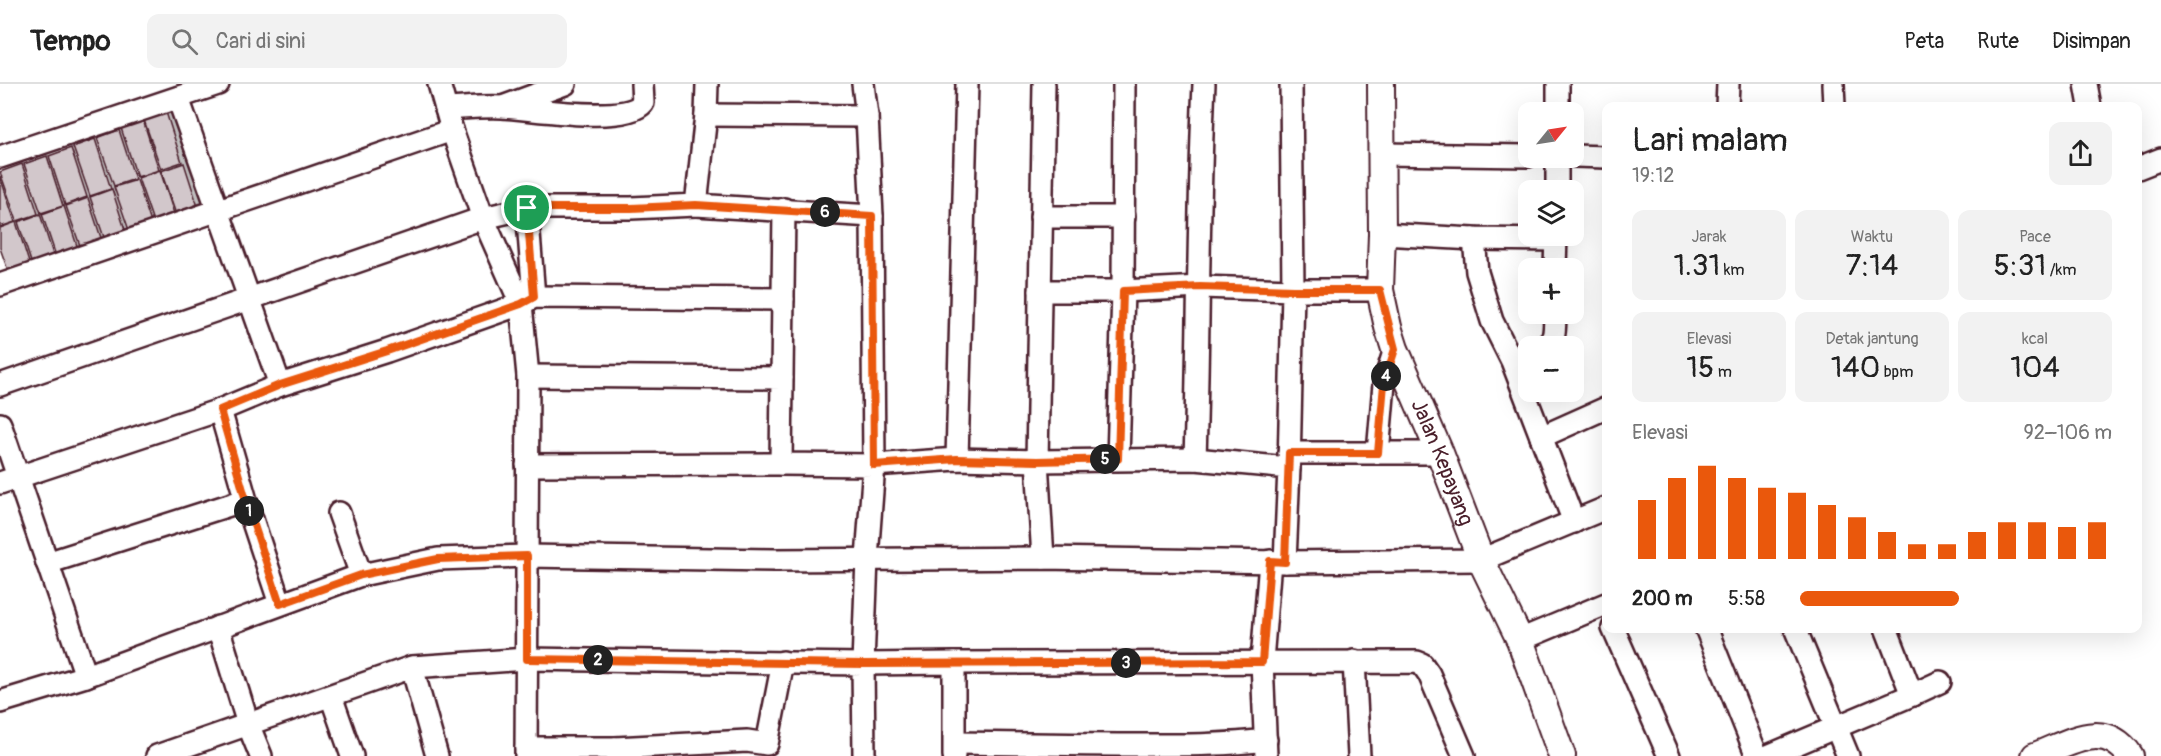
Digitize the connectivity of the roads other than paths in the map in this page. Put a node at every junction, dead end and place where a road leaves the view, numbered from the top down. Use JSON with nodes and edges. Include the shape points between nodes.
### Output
{"nodes":[{"id":1,"x":218,"y":84,"type":"edge"},
{"id":2,"x":439,"y":84,"type":"edge"},
{"id":3,"x":565,"y":84,"type":"edge"},
{"id":4,"x":642,"y":84,"type":"edge"},
{"id":5,"x":707,"y":84,"type":"edge"},
{"id":6,"x":863,"y":84,"type":"edge"},
{"id":7,"x":968,"y":84,"type":"edge"},
{"id":8,"x":1044,"y":84,"type":"edge"},
{"id":9,"x":1124,"y":84,"type":"edge"},
{"id":10,"x":1204,"y":84,"type":"edge"},
{"id":11,"x":1292,"y":84,"type":"edge"},
{"id":12,"x":1381,"y":84,"type":"edge"},
{"id":13,"x":1558,"y":84,"type":"edge"},
{"id":14,"x":1728,"y":84,"type":"edge"},
{"id":15,"x":1833,"y":84,"type":"edge"},
{"id":16,"x":2086,"y":84,"type":"edge"},
{"id":17,"x":178,"y":98,"type":"junction"},
{"id":18,"x":1558,"y":102,"type":"edge"},
{"id":19,"x":1727,"y":102,"type":"edge"},
{"id":20,"x":1834,"y":102,"type":"edge"},
{"id":21,"x":2089,"y":102,"type":"edge"},
{"id":22,"x":501,"y":107,"type":"junction"},
{"id":23,"x":446,"y":109,"type":"junction"},
{"id":24,"x":706,"y":114,"type":"junction"},
{"id":25,"x":867,"y":116,"type":"junction"},
{"id":26,"x":452,"y":130,"type":"junction"},
{"id":27,"x":1381,"y":154,"type":"junction"},
{"id":28,"x":1518,"y":156,"type":"edge"},
{"id":29,"x":1584,"y":156,"type":"edge"},
{"id":30,"x":0,"y":157,"type":"edge"},
{"id":31,"x":1602,"y":157,"type":"edge"},
{"id":32,"x":2161,"y":159,"type":"edge"},
{"id":33,"x":2142,"y":166,"type":"edge"},
{"id":34,"x":696,"y":205,"type":"junction"},
{"id":35,"x":527,"y":208,"type":"junction"},
{"id":36,"x":784,"y":209,"type":"junction"},
{"id":37,"x":217,"y":211,"type":"junction"},
{"id":38,"x":872,"y":216,"type":"junction"},
{"id":39,"x":1124,"y":217,"type":"junction"},
{"id":40,"x":483,"y":218,"type":"junction"},
{"id":41,"x":1041,"y":218,"type":"junction"},
{"id":42,"x":1382,"y":234,"type":"junction"},
{"id":43,"x":1518,"y":238,"type":"edge"},
{"id":44,"x":1474,"y":239,"type":"junction"},
{"id":45,"x":0,"y":285,"type":"edge"},
{"id":46,"x":1200,"y":287,"type":"junction"},
{"id":47,"x":1293,"y":290,"type":"junction"},
{"id":48,"x":1380,"y":290,"type":"junction"},
{"id":49,"x":1040,"y":291,"type":"junction"},
{"id":50,"x":1123,"y":291,"type":"junction"},
{"id":51,"x":250,"y":299,"type":"junction"},
{"id":52,"x":783,"y":299,"type":"junction"},
{"id":53,"x":527,"y":300,"type":"junction"},
{"id":54,"x":1395,"y":349,"type":"junction"},
{"id":55,"x":1518,"y":354,"type":"edge"},
{"id":56,"x":528,"y":376,"type":"junction"},
{"id":57,"x":782,"y":378,"type":"junction"},
{"id":58,"x":0,"y":385,"type":"edge"},
{"id":59,"x":280,"y":385,"type":"junction"},
{"id":60,"x":1532,"y":402,"type":"edge"},
{"id":61,"x":220,"y":410,"type":"junction"},
{"id":62,"x":1602,"y":410,"type":"edge"},
{"id":63,"x":0,"y":424,"type":"edge"},
{"id":64,"x":1541,"y":437,"type":"junction"},
{"id":65,"x":1378,"y":453,"type":"junction"},
{"id":66,"x":1440,"y":453,"type":"junction"},
{"id":67,"x":957,"y":459,"type":"junction"},
{"id":68,"x":1118,"y":459,"type":"junction"},
{"id":69,"x":1195,"y":459,"type":"junction"},
{"id":70,"x":1037,"y":461,"type":"junction"},
{"id":71,"x":1289,"y":461,"type":"junction"},
{"id":72,"x":781,"y":464,"type":"junction"},
{"id":73,"x":527,"y":465,"type":"junction"},
{"id":74,"x":874,"y":465,"type":"junction"},
{"id":75,"x":9,"y":480,"type":"edge"},
{"id":76,"x":245,"y":500,"type":"junction"},
{"id":77,"x":1602,"y":510,"type":"edge"},
{"id":78,"x":339,"y":513,"type":"dead end"},
{"id":79,"x":1574,"y":522,"type":"junction"},
{"id":80,"x":527,"y":556,"type":"junction"},
{"id":81,"x":867,"y":558,"type":"junction"},
{"id":82,"x":1043,"y":558,"type":"junction"},
{"id":83,"x":1481,"y":560,"type":"junction"},
{"id":84,"x":1278,"y":561,"type":"junction"},
{"id":85,"x":47,"y":562,"type":"junction"},
{"id":86,"x":361,"y":575,"type":"junction"},
{"id":87,"x":280,"y":604,"type":"junction"},
{"id":88,"x":1602,"y":609,"type":"edge"},
{"id":89,"x":218,"y":627,"type":"junction"},
{"id":90,"x":1615,"y":633,"type":"edge"},
{"id":91,"x":1708,"y":633,"type":"edge"},
{"id":92,"x":1797,"y":633,"type":"edge"},
{"id":93,"x":1888,"y":633,"type":"edge"},
{"id":94,"x":1520,"y":640,"type":"junction"},
{"id":95,"x":527,"y":659,"type":"junction"},
{"id":96,"x":1354,"y":661,"type":"junction"},
{"id":97,"x":783,"y":662,"type":"junction"},
{"id":98,"x":1262,"y":662,"type":"junction"},
{"id":99,"x":954,"y":663,"type":"junction"},
{"id":100,"x":863,"y":664,"type":"junction"},
{"id":101,"x":412,"y":667,"type":"junction"},
{"id":102,"x":86,"y":676,"type":"junction"},
{"id":103,"x":1940,"y":682,"type":"dead end"},
{"id":104,"x":1912,"y":695,"type":"junction"},
{"id":105,"x":331,"y":696,"type":"junction"},
{"id":106,"x":0,"y":702,"type":"edge"},
{"id":107,"x":248,"y":724,"type":"junction"},
{"id":108,"x":1836,"y":726,"type":"junction"},
{"id":109,"x":1452,"y":730,"type":"junction"},
{"id":110,"x":1266,"y":748,"type":"edge"},
{"id":111,"x":954,"y":749,"type":"edge"},
{"id":112,"x":698,"y":750,"type":"edge"},
{"id":113,"x":766,"y":750,"type":"edge"},
{"id":114,"x":1170,"y":750,"type":"edge"},
{"id":115,"x":526,"y":752,"type":"edge"},
{"id":116,"x":616,"y":752,"type":"edge"},
{"id":117,"x":167,"y":754,"type":"edge"},
{"id":118,"x":261,"y":756,"type":"edge"},
{"id":119,"x":352,"y":756,"type":"edge"},
{"id":120,"x":437,"y":756,"type":"edge"},
{"id":121,"x":864,"y":756,"type":"edge"},
{"id":122,"x":1359,"y":756,"type":"edge"},
{"id":123,"x":1451,"y":756,"type":"edge"},
{"id":124,"x":1464,"y":756,"type":"edge"},
{"id":125,"x":1562,"y":756,"type":"edge"},
{"id":126,"x":1669,"y":756,"type":"edge"},
{"id":127,"x":1757,"y":756,"type":"edge"},
{"id":128,"x":1768,"y":756,"type":"edge"},
{"id":129,"x":1848,"y":756,"type":"edge"},
{"id":130,"x":2035,"y":756,"type":"edge"},
{"id":131,"x":2130,"y":756,"type":"edge"}],
"edges":[{"from":1,"to":17,"type":"street"},
{"from":2,"to":23,"type":"street"},
{"from":3,"to":22,"type":"street"},
{"from":4,"to":22,"type":"street","via":[[643,103],[633,110],[572,115]]},
{"from":5,"to":24,"type":"street"},
{"from":6,"to":25,"type":"street"},
{"from":7,"to":67,"type":"street"},
{"from":8,"to":41,"type":"street"},
{"from":9,"to":39,"type":"street"},
{"from":10,"to":46,"type":"street"},
{"from":11,"to":47,"type":"street"},
{"from":12,"to":27,"type":"street","name":"Jalan Kepayang"},
{"from":13,"to":18,"type":"street"},
{"from":14,"to":19,"type":"street"},
{"from":15,"to":20,"type":"street"},
{"from":16,"to":21,"type":"street"},
{"from":17,"to":30,"type":"street"},
{"from":17,"to":37,"type":"street"},
{"from":22,"to":23,"type":"street"},
{"from":23,"to":26,"type":"street"},
{"from":24,"to":25,"type":"street"},
{"from":24,"to":34,"type":"street"},
{"from":25,"to":38,"type":"street"},
{"from":26,"to":37,"type":"street"},
{"from":26,"to":40,"type":"street"},
{"from":27,"to":28,"type":"street"},
{"from":27,"to":42,"type":"street","name":"Jalan Kepayang"},
{"from":29,"to":31,"type":"street"},
{"from":32,"to":33,"type":"street"},
{"from":34,"to":35,"type":"street"},
{"from":34,"to":36,"type":"street"},
{"from":35,"to":40,"type":"street"},
{"from":35,"to":53,"type":"street"},
{"from":36,"to":38,"type":"street"},
{"from":36,"to":52,"type":"street"},
{"from":37,"to":45,"type":"street"},
{"from":37,"to":51,"type":"street"},
{"from":38,"to":74,"type":"street"},
{"from":39,"to":41,"type":"street"},
{"from":39,"to":50,"type":"street"},
{"from":40,"to":51,"type":"street"},
{"from":40,"to":53,"type":"street"},
{"from":41,"to":49,"type":"street"},
{"from":42,"to":44,"type":"street"},
{"from":42,"to":48,"type":"street","name":"Jalan Kepayang"},
{"from":43,"to":44,"type":"street"},
{"from":44,"to":55,"type":"street","via":[[1477,272],[1492,321]]},
{"from":46,"to":47,"type":"street"},
{"from":46,"to":50,"type":"street"},
{"from":46,"to":69,"type":"street"},
{"from":47,"to":48,"type":"street"},
{"from":47,"to":71,"type":"street"},
{"from":48,"to":54,"type":"street","name":"Jalan Kepayang"},
{"from":49,"to":50,"type":"street"},
{"from":49,"to":70,"type":"street"},
{"from":50,"to":68,"type":"street"},
{"from":51,"to":58,"type":"street"},
{"from":51,"to":59,"type":"street"},
{"from":52,"to":53,"type":"street"},
{"from":52,"to":57,"type":"street"},
{"from":53,"to":56,"type":"street"},
{"from":53,"to":59,"type":"street"},
{"from":54,"to":65,"type":"street","via":[[1384,384]]},
{"from":54,"to":66,"type":"street","name":"Jalan Kepayang"},
{"from":56,"to":57,"type":"street"},
{"from":56,"to":73,"type":"street"},
{"from":57,"to":72,"type":"street"},
{"from":59,"to":61,"type":"street"},
{"from":60,"to":64,"type":"street"},
{"from":61,"to":75,"type":"street"},
{"from":61,"to":76,"type":"street"},
{"from":62,"to":64,"type":"street"},
{"from":63,"to":75,"type":"street"},
{"from":64,"to":79,"type":"street"},
{"from":65,"to":66,"type":"street"},
{"from":65,"to":71,"type":"street"},
{"from":66,"to":83,"type":"street","name":"Jalan Kepayang"},
{"from":67,"to":70,"type":"street"},
{"from":67,"to":74,"type":"street"},
{"from":68,"to":69,"type":"street"},
{"from":68,"to":70,"type":"street"},
{"from":69,"to":71,"type":"street"},
{"from":70,"to":82,"type":"street"},
{"from":71,"to":84,"type":"street"},
{"from":72,"to":73,"type":"street"},
{"from":72,"to":74,"type":"street"},
{"from":73,"to":80,"type":"street"},
{"from":74,"to":81,"type":"street"},
{"from":75,"to":85,"type":"street"},
{"from":76,"to":85,"type":"street"},
{"from":76,"to":87,"type":"street"},
{"from":77,"to":79,"type":"street"},
{"from":78,"to":86,"type":"street"},
{"from":79,"to":83,"type":"street"},
{"from":80,"to":81,"type":"street"},
{"from":80,"to":86,"type":"street","via":[[438,559]]},
{"from":80,"to":95,"type":"street"},
{"from":81,"to":82,"type":"street"},
{"from":81,"to":100,"type":"street"},
{"from":82,"to":84,"type":"street"},
{"from":83,"to":84,"type":"street"},
{"from":83,"to":94,"type":"street","name":"Jalan Kepayang"},
{"from":84,"to":98,"type":"street"},
{"from":85,"to":102,"type":"street"},
{"from":86,"to":87,"type":"street"},
{"from":87,"to":89,"type":"street"},
{"from":88,"to":94,"type":"street"},
{"from":89,"to":102,"type":"street"},
{"from":89,"to":107,"type":"street"},
{"from":90,"to":126,"type":"street"},
{"from":91,"to":127,"type":"street"},
{"from":92,"to":108,"type":"street"},
{"from":93,"to":104,"type":"street"},
{"from":94,"to":125,"type":"street","name":"Jalan Kepayang"},
{"from":95,"to":97,"type":"street"},
{"from":95,"to":101,"type":"street"},
{"from":95,"to":115,"type":"street"},
{"from":96,"to":98,"type":"street"},
{"from":96,"to":109,"type":"street","via":[[1422,664]]},
{"from":96,"to":122,"type":"street"},
{"from":97,"to":100,"type":"street"},
{"from":97,"to":113,"type":"street"},
{"from":98,"to":99,"type":"street"},
{"from":98,"to":110,"type":"street"},
{"from":99,"to":100,"type":"street"},
{"from":99,"to":111,"type":"street"},
{"from":100,"to":121,"type":"street"},
{"from":101,"to":105,"type":"street"},
{"from":101,"to":120,"type":"street"},
{"from":102,"to":106,"type":"street"},
{"from":103,"to":104,"type":"street"},
{"from":104,"to":108,"type":"street"},
{"from":105,"to":107,"type":"street"},
{"from":105,"to":119,"type":"street"},
{"from":107,"to":117,"type":"street"},
{"from":107,"to":118,"type":"street"},
{"from":108,"to":128,"type":"street"},
{"from":108,"to":129,"type":"street"},
{"from":109,"to":123,"type":"street"},
{"from":109,"to":124,"type":"street"},
{"from":110,"to":114,"type":"street","via":[[1239,744]]},
{"from":111,"to":114,"type":"street","via":[[1072,746]]},
{"from":112,"to":113,"type":"street","via":[[747,741]]},
{"from":112,"to":116,"type":"street"},
{"from":115,"to":116,"type":"street"},
{"from":130,"to":131,"type":"street","via":[[2081,737],[2098,736],[2116,741]]}]}
